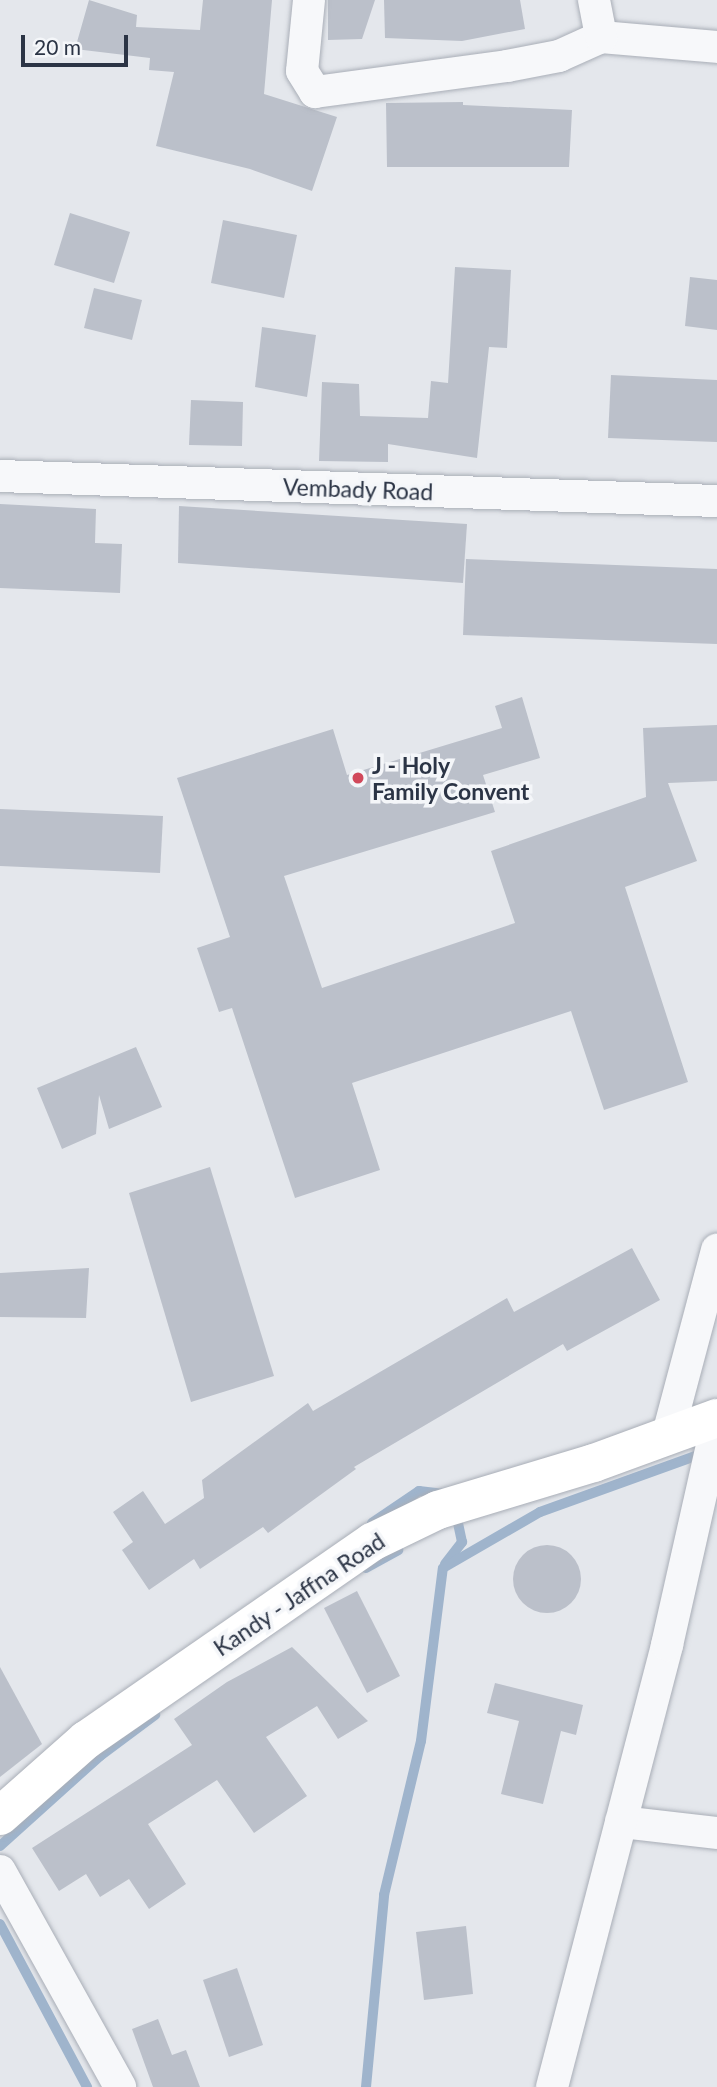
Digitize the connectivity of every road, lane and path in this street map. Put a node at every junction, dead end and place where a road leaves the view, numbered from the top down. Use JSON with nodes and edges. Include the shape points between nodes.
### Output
{"nodes":[{"id":1,"x":309,"y":0,"type":"edge"},
{"id":2,"x":594,"y":0,"type":"edge"},
{"id":3,"x":601,"y":37,"type":"junction"},
{"id":4,"x":717,"y":47,"type":"edge"},
{"id":5,"x":0,"y":476,"type":"edge"},
{"id":6,"x":717,"y":501,"type":"edge"},
{"id":7,"x":717,"y":1250,"type":"edge"},
{"id":8,"x":717,"y":1421,"type":"edge"},
{"id":9,"x":667,"y":1438,"type":"junction"},
{"id":10,"x":0,"y":1816,"type":"edge"},
{"id":11,"x":621,"y":1822,"type":"junction"},
{"id":12,"x":717,"y":1833,"type":"edge"},
{"id":13,"x":0,"y":1871,"type":"edge"},
{"id":14,"x":120,"y":2087,"type":"edge"},
{"id":15,"x":552,"y":2087,"type":"edge"}],
"edges":[{"from":1,"to":3,"type":"street","via":[[302,71],[315,92],[507,66],[559,56]]},
{"from":2,"to":3,"type":"street"},
{"from":3,"to":4,"type":"street"},
{"from":5,"to":6,"type":"street","name":"Vembady Road"},
{"from":7,"to":9,"type":"street"},
{"from":8,"to":9,"type":"highway","name":"Kandy - Jaffna Road"},
{"from":8,"to":11,"type":"street"},
{"from":9,"to":10,"type":"highway","name":"Kandy - Jaffna Road","via":[[438,1510],[372,1542],[86,1740]]},
{"from":11,"to":12,"type":"street"},
{"from":11,"to":15,"type":"street"},
{"from":13,"to":14,"type":"street"}]}
